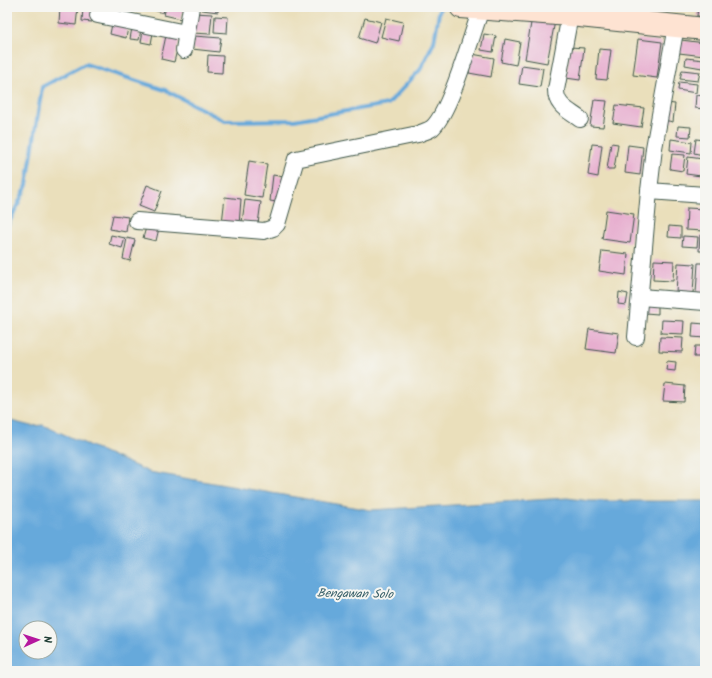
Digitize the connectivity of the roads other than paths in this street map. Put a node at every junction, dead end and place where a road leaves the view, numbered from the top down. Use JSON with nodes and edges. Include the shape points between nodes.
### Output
{"nodes":[{"id":1,"x":191,"y":7,"type":"edge"},
{"id":2,"x":468,"y":8,"type":"edge"},
{"id":3,"x":98,"y":15,"type":"dead end"},
{"id":4,"x":570,"y":15,"type":"junction"},
{"id":5,"x":676,"y":26,"type":"junction"},
{"id":6,"x":705,"y":29,"type":"edge"},
{"id":7,"x":186,"y":33,"type":"junction"},
{"id":8,"x":184,"y":50,"type":"dead end"},
{"id":9,"x":580,"y":119,"type":"dead end"},
{"id":10,"x":649,"y":190,"type":"junction"},
{"id":11,"x":705,"y":195,"type":"edge"},
{"id":12,"x":137,"y":221,"type":"dead end"},
{"id":13,"x":640,"y":297,"type":"junction"},
{"id":14,"x":705,"y":302,"type":"edge"},
{"id":15,"x":636,"y":337,"type":"dead end"}],
"edges":[{"from":1,"to":7,"type":"street"},
{"from":2,"to":4,"type":"main road"},
{"from":2,"to":12,"type":"street","via":[[449,99],[432,128],[418,134],[296,159],[277,224],[264,231]]},
{"from":3,"to":7,"type":"street"},
{"from":4,"to":5,"type":"main road"},
{"from":4,"to":9,"type":"street","via":[[556,98],[560,106]]},
{"from":5,"to":6,"type":"main road"},
{"from":5,"to":10,"type":"street"},
{"from":7,"to":8,"type":"street"},
{"from":10,"to":11,"type":"street"},
{"from":10,"to":13,"type":"street"},
{"from":13,"to":14,"type":"street"},
{"from":13,"to":15,"type":"street"}]}
